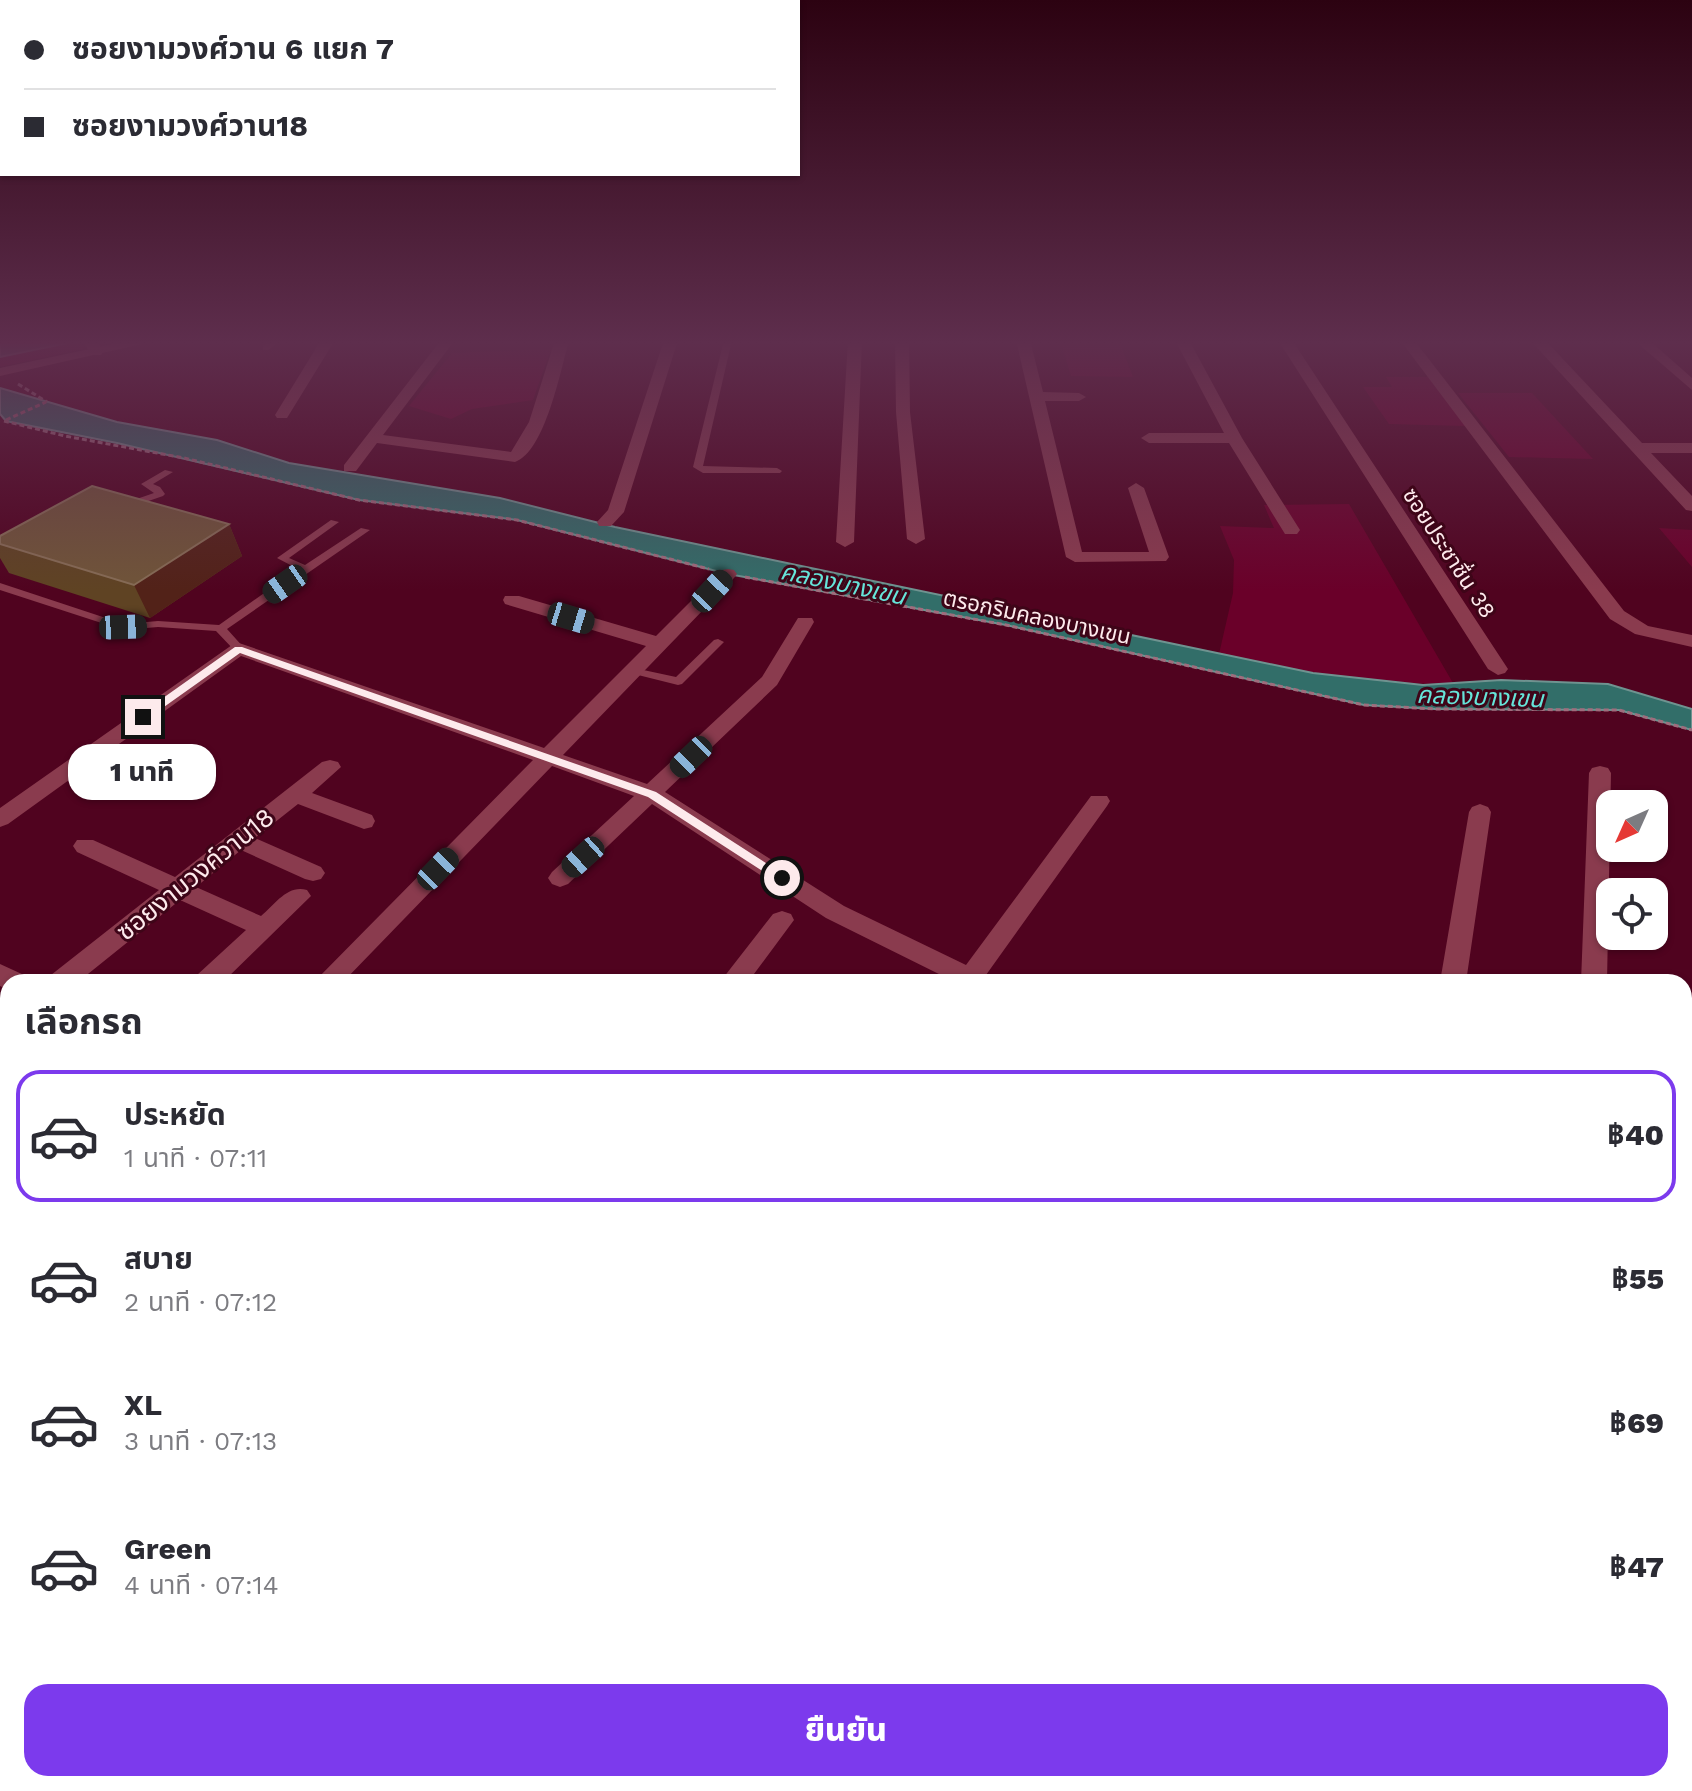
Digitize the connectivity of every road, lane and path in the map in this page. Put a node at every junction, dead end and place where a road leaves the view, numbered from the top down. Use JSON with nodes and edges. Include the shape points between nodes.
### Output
{"nodes":[{"id":1,"x":17,"y":424,"type":"edge"},
{"id":2,"x":385,"y":424,"type":"edge"},
{"id":3,"x":534,"y":424,"type":"edge"},
{"id":4,"x":644,"y":424,"type":"edge"},
{"id":5,"x":708,"y":424,"type":"edge"},
{"id":6,"x":851,"y":424,"type":"edge"},
{"id":7,"x":904,"y":424,"type":"edge"},
{"id":8,"x":1043,"y":424,"type":"edge"},
{"id":9,"x":1226,"y":424,"type":"edge"},
{"id":10,"x":1339,"y":424,"type":"edge"},
{"id":11,"x":1471,"y":424,"type":"edge"},
{"id":12,"x":1614,"y":424,"type":"edge"},
{"id":13,"x":374,"y":438,"type":"junction"},
{"id":14,"x":1149,"y":438,"type":"dead end"},
{"id":15,"x":1234,"y":438,"type":"junction"},
{"id":16,"x":1637,"y":448,"type":"junction"},
{"id":17,"x":1692,"y":448,"type":"edge"},
{"id":18,"x":350,"y":468,"type":"dead end"},
{"id":19,"x":777,"y":471,"type":"dead end"},
{"id":20,"x":168,"y":472,"type":"dead end"},
{"id":21,"x":1136,"y":488,"type":"dead end"},
{"id":22,"x":1692,"y":506,"type":"edge"},
{"id":23,"x":122,"y":507,"type":"edge"},
{"id":24,"x":334,"y":522,"type":"dead end"},
{"id":25,"x":605,"y":522,"type":"dead end"},
{"id":26,"x":365,"y":530,"type":"dead end"},
{"id":27,"x":1291,"y":530,"type":"dead end"},
{"id":28,"x":916,"y":539,"type":"dead end"},
{"id":29,"x":845,"y":542,"type":"dead end"},
{"id":30,"x":306,"y":569,"type":"junction"},
{"id":31,"x":728,"y":574,"type":"junction"},
{"id":32,"x":0,"y":586,"type":"edge"},
{"id":33,"x":512,"y":600,"type":"dead end"},
{"id":34,"x":805,"y":622,"type":"dead end"},
{"id":35,"x":221,"y":628,"type":"junction"},
{"id":36,"x":1692,"y":641,"type":"edge"},
{"id":37,"x":718,"y":642,"type":"dead end"},
{"id":38,"x":661,"y":644,"type":"junction"},
{"id":39,"x":239,"y":649,"type":"junction"},
{"id":40,"x":1498,"y":669,"type":"dead end"},
{"id":41,"x":634,"y":671,"type":"junction"},
{"id":42,"x":1692,"y":730,"type":"edge"},
{"id":43,"x":549,"y":756,"type":"junction"},
{"id":44,"x":330,"y":767,"type":"dead end"},
{"id":45,"x":1600,"y":773,"type":"dead end"},
{"id":46,"x":652,"y":794,"type":"junction"},
{"id":47,"x":295,"y":795,"type":"junction"},
{"id":48,"x":1099,"y":801,"type":"dead end"},
{"id":49,"x":1480,"y":812,"type":"dead end"},
{"id":50,"x":0,"y":819,"type":"edge"},
{"id":51,"x":364,"y":821,"type":"dead end"},
{"id":52,"x":238,"y":840,"type":"junction"},
{"id":53,"x":85,"y":846,"type":"dead end"},
{"id":54,"x":313,"y":873,"type":"dead end"},
{"id":55,"x":560,"y":878,"type":"dead end"},
{"id":56,"x":178,"y":888,"type":"junction"},
{"id":57,"x":299,"y":896,"type":"dead end"},
{"id":58,"x":782,"y":920,"type":"dead end"},
{"id":59,"x":264,"y":928,"type":"junction"},
{"id":60,"x":70,"y":974,"type":"edge"},
{"id":61,"x":215,"y":974,"type":"edge"},
{"id":62,"x":335,"y":974,"type":"edge"},
{"id":63,"x":739,"y":974,"type":"edge"},
{"id":64,"x":962,"y":974,"type":"edge"},
{"id":65,"x":978,"y":974,"type":"edge"},
{"id":66,"x":1454,"y":974,"type":"edge"},
{"id":67,"x":1594,"y":974,"type":"edge"}],
"edges":[{"from":1,"to":31,"type":"path","name":"ตรอกริมคลองบางเขน","via":[[359,500],[517,520]]},
{"from":2,"to":13,"type":"street"},
{"from":3,"to":13,"type":"street","via":[[522,453],[515,457]]},
{"from":4,"to":25,"type":"street","via":[[616,512]]},
{"from":5,"to":19,"type":"lane","via":[[698,467]]},
{"from":6,"to":29,"type":"street"},
{"from":7,"to":28,"type":"street"},
{"from":8,"to":21,"type":"street","via":[[1075,557],[1160,557]]},
{"from":9,"to":15,"type":"street"},
{"from":10,"to":40,"type":"street","name":"ซอยประชาชื่น 38"},
{"from":11,"to":36,"type":"street","via":[[1617,615],[1642,630]]},
{"from":12,"to":16,"type":"street"},
{"from":13,"to":18,"type":"street"},
{"from":14,"to":15,"type":"street"},
{"from":15,"to":27,"type":"street"},
{"from":16,"to":17,"type":"street"},
{"from":16,"to":22,"type":"street"},
{"from":20,"to":23,"type":"lane","via":[[146,484],[160,494]]},
{"from":24,"to":30,"type":"lane","via":[[282,558]]},
{"from":26,"to":30,"type":"lane"},
{"from":30,"to":35,"type":"lane"},
{"from":31,"to":38,"type":"street"},
{"from":31,"to":42,"type":"path","name":"ตรอกริมคลองบางเขน","via":[[1006,625],[1364,705],[1619,710]]},
{"from":32,"to":35,"type":"lane","via":[[123,627]]},
{"from":33,"to":38,"type":"street"},
{"from":34,"to":46,"type":"street","via":[[770,681]]},
{"from":35,"to":39,"type":"lane"},
{"from":37,"to":41,"type":"lane","via":[[678,681]]},
{"from":38,"to":41,"type":"street"},
{"from":39,"to":43,"type":"street"},
{"from":39,"to":50,"type":"street"},
{"from":41,"to":43,"type":"street"},
{"from":43,"to":46,"type":"street"},
{"from":43,"to":62,"type":"street"},
{"from":44,"to":47,"type":"street","name":"ซอยงามวงค์วาน18"},
{"from":45,"to":67,"type":"street"},
{"from":46,"to":55,"type":"street"},
{"from":46,"to":64,"type":"street","via":[[835,912]]},
{"from":47,"to":51,"type":"street"},
{"from":47,"to":52,"type":"street","name":"ซอยงามวงค์วาน18"},
{"from":48,"to":65,"type":"street"},
{"from":49,"to":66,"type":"street"},
{"from":52,"to":54,"type":"street"},
{"from":52,"to":56,"type":"street","name":"ซอยงามวงค์วาน18"},
{"from":53,"to":56,"type":"street"},
{"from":56,"to":59,"type":"street"},
{"from":56,"to":60,"type":"street","name":"ซอยงามวงค์วาน18"},
{"from":57,"to":59,"type":"street"},
{"from":58,"to":63,"type":"street"},
{"from":59,"to":61,"type":"street"}]}
